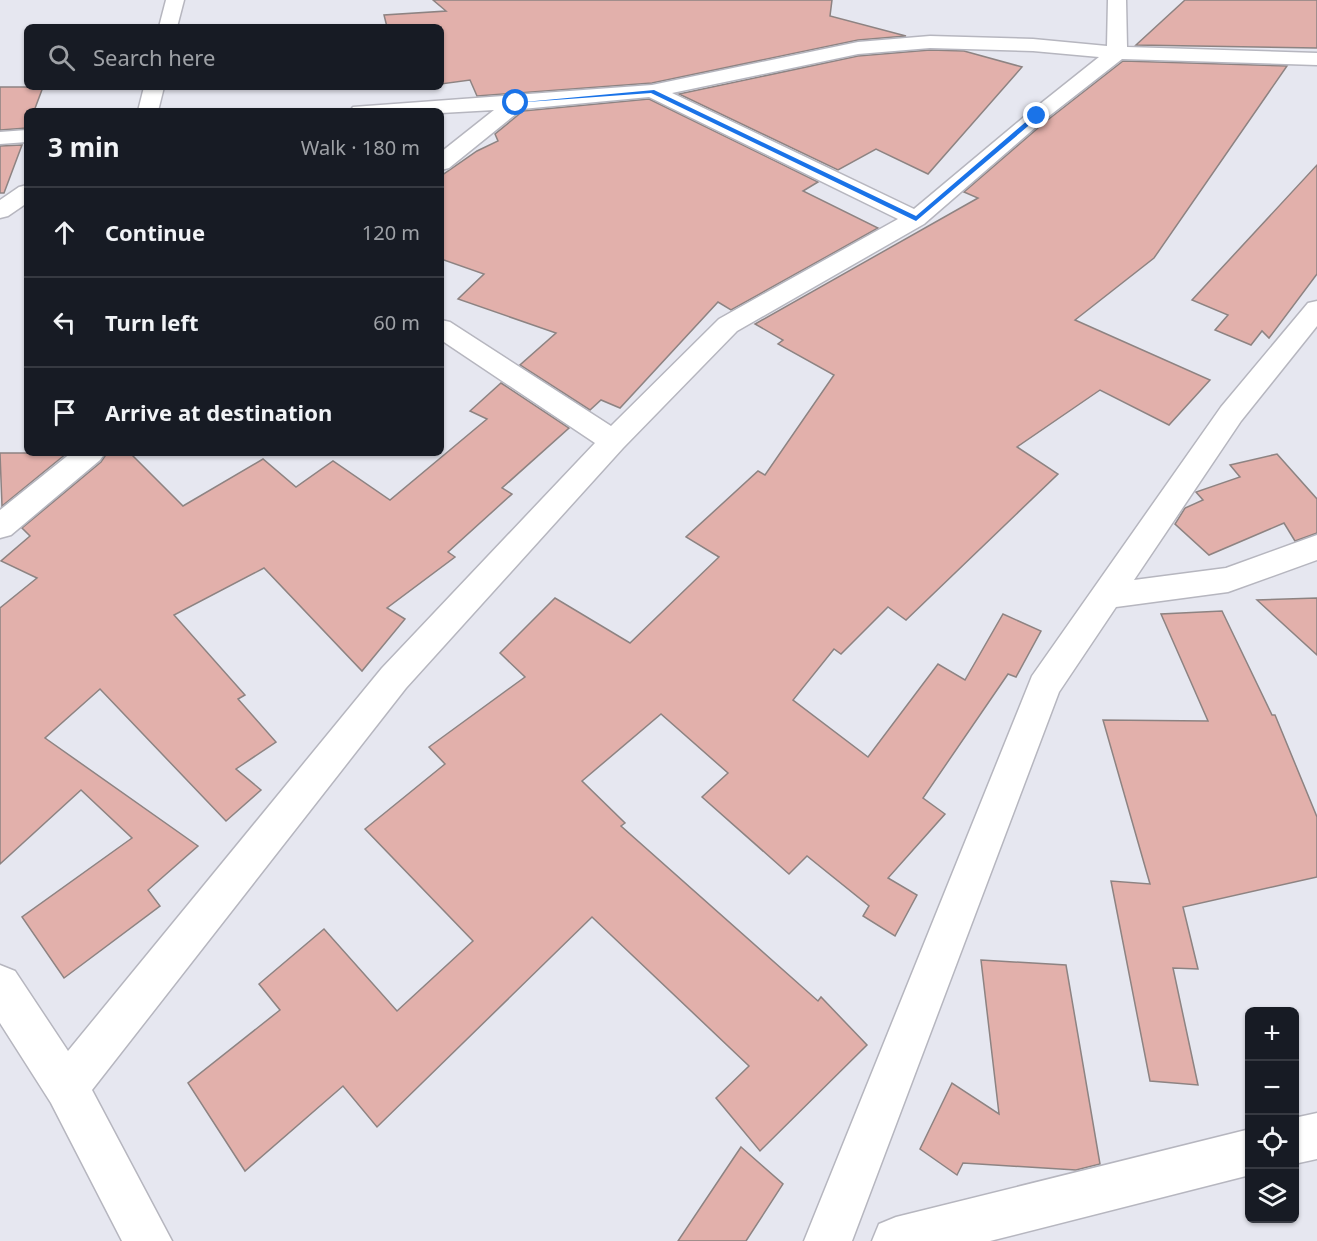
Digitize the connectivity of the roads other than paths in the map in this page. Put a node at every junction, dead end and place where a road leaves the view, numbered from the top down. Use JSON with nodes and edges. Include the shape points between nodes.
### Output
{"nodes":[{"id":1,"x":175,"y":0,"type":"edge"},
{"id":2,"x":1117,"y":0,"type":"edge"},
{"id":3,"x":169,"y":24,"type":"edge"},
{"id":4,"x":1117,"y":53,"type":"junction"},
{"id":5,"x":1317,"y":59,"type":"edge"},
{"id":6,"x":153,"y":90,"type":"edge"},
{"id":7,"x":652,"y":91,"type":"junction"},
{"id":8,"x":516,"y":103,"type":"junction"},
{"id":9,"x":149,"y":108,"type":"edge"},
{"id":10,"x":418,"y":108,"type":"edge"},
{"id":11,"x":24,"y":136,"type":"edge"},
{"id":12,"x":0,"y":138,"type":"edge"},
{"id":13,"x":444,"y":161,"type":"edge"},
{"id":14,"x":24,"y":194,"type":"edge"},
{"id":15,"x":0,"y":211,"type":"edge"},
{"id":16,"x":916,"y":219,"type":"junction"},
{"id":17,"x":1317,"y":309,"type":"edge"},
{"id":18,"x":444,"y":330,"type":"edge"},
{"id":19,"x":613,"y":441,"type":"junction"},
{"id":20,"x":86,"y":456,"type":"edge"},
{"id":21,"x":0,"y":526,"type":"edge"},
{"id":22,"x":1317,"y":547,"type":"edge"},
{"id":23,"x":1105,"y":596,"type":"junction"},
{"id":24,"x":0,"y":986,"type":"edge"},
{"id":25,"x":67,"y":1087,"type":"junction"},
{"id":26,"x":1317,"y":1136,"type":"edge"},
{"id":27,"x":1299,"y":1140,"type":"edge"},
{"id":28,"x":1245,"y":1153,"type":"edge"},
{"id":29,"x":148,"y":1241,"type":"edge"},
{"id":30,"x":828,"y":1241,"type":"edge"},
{"id":31,"x":896,"y":1241,"type":"edge"}],
"edges":[{"from":1,"to":3,"type":"street"},
{"from":2,"to":4,"type":"street"},
{"from":4,"to":5,"type":"street"},
{"from":4,"to":7,"type":"street","via":[[1033,45],[930,42],[858,48]]},
{"from":4,"to":16,"type":"street"},
{"from":6,"to":9,"type":"street"},
{"from":7,"to":8,"type":"street"},
{"from":7,"to":16,"type":"street"},
{"from":8,"to":10,"type":"street"},
{"from":8,"to":13,"type":"street"},
{"from":11,"to":12,"type":"street"},
{"from":14,"to":15,"type":"street"},
{"from":16,"to":19,"type":"street","via":[[728,325]]},
{"from":17,"to":23,"type":"street","via":[[1231,414]]},
{"from":18,"to":19,"type":"street"},
{"from":19,"to":25,"type":"street","via":[[394,678]]},
{"from":20,"to":21,"type":"street"},
{"from":22,"to":23,"type":"street","via":[[1228,580]]},
{"from":23,"to":30,"type":"street","via":[[1044,686]]},
{"from":24,"to":25,"type":"street"},
{"from":25,"to":29,"type":"street"},
{"from":26,"to":27,"type":"street"},
{"from":28,"to":31,"type":"street"}]}
